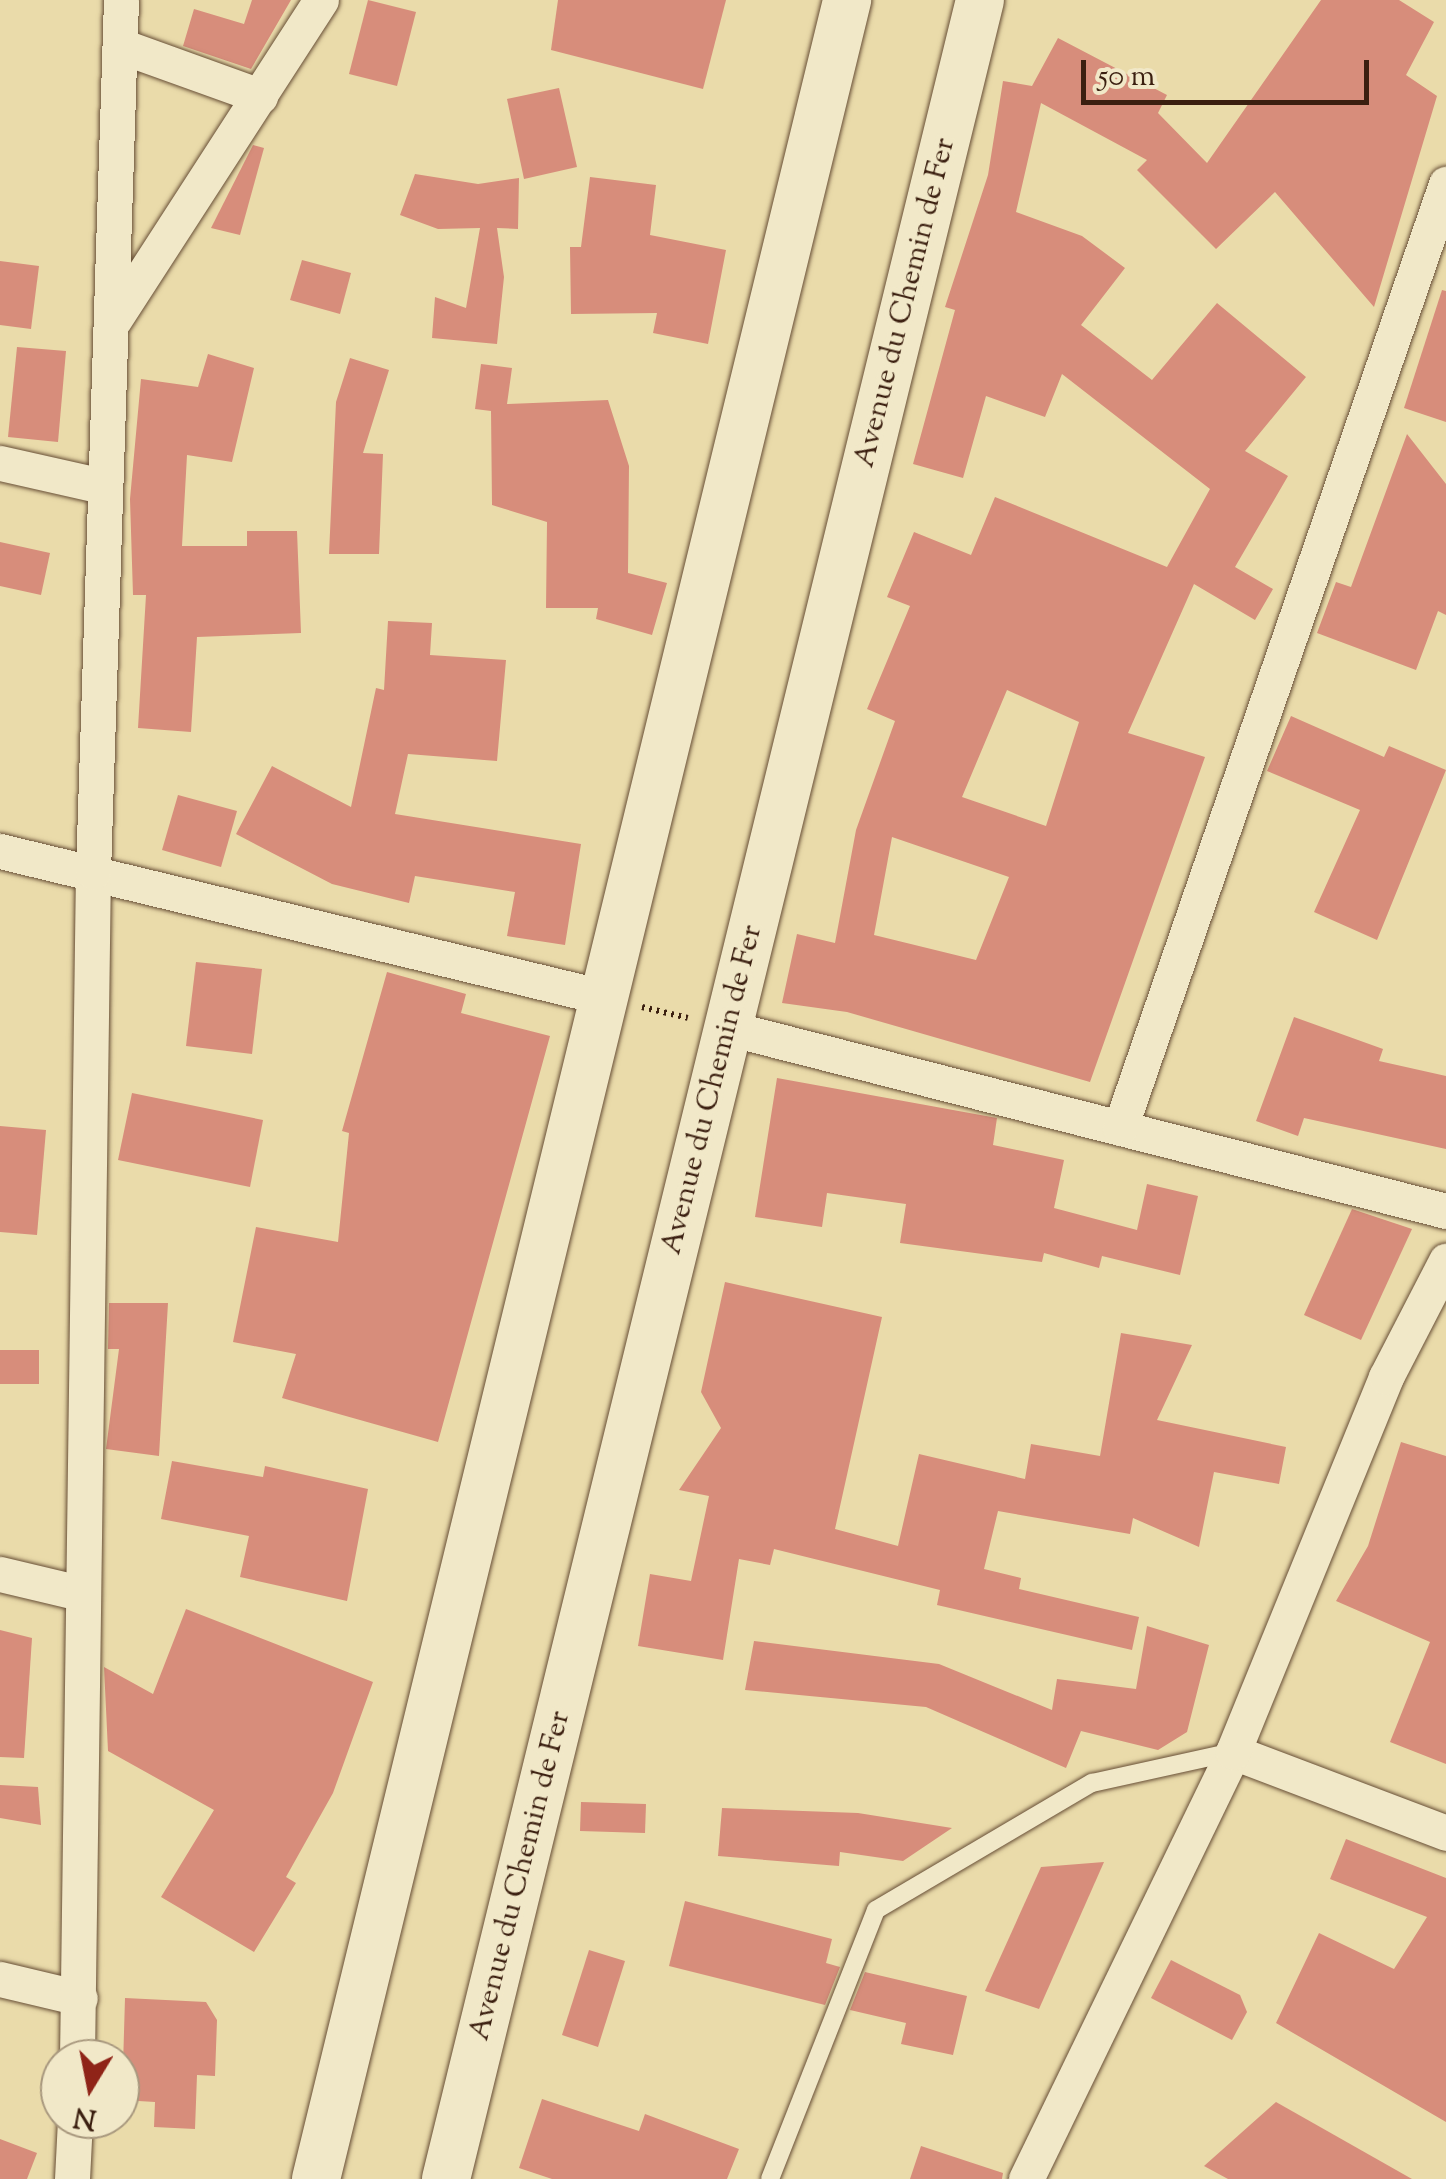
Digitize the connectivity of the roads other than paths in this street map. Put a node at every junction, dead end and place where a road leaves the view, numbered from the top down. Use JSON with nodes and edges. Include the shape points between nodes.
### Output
{"nodes":[{"id":1,"x":121,"y":0,"type":"edge"},
{"id":2,"x":321,"y":0,"type":"edge"},
{"id":3,"x":846,"y":0,"type":"edge"},
{"id":4,"x":980,"y":0,"type":"edge"},
{"id":5,"x":121,"y":46,"type":"junction"},
{"id":6,"x":260,"y":96,"type":"junction"},
{"id":7,"x":1446,"y":184,"type":"edge"},
{"id":8,"x":114,"y":321,"type":"junction"},
{"id":9,"x":0,"y":464,"type":"edge"},
{"id":10,"x":102,"y":486,"type":"junction"},
{"id":11,"x":0,"y":850,"type":"edge"},
{"id":12,"x":93,"y":872,"type":"junction"},
{"id":13,"x":603,"y":997,"type":"junction"},
{"id":14,"x":728,"y":1028,"type":"junction"},
{"id":15,"x":1120,"y":1128,"type":"junction"},
{"id":16,"x":1446,"y":1210,"type":"edge"},
{"id":17,"x":1446,"y":1261,"type":"edge"},
{"id":18,"x":0,"y":1574,"type":"edge"},
{"id":19,"x":80,"y":1593,"type":"junction"},
{"id":20,"x":1234,"y":1752,"type":"junction"},
{"id":21,"x":1446,"y":1833,"type":"edge"},
{"id":22,"x":0,"y":1979,"type":"edge"},
{"id":23,"x":80,"y":1998,"type":"junction"},
{"id":24,"x":79,"y":2039,"type":"edge"},
{"id":25,"x":74,"y":2139,"type":"edge"},
{"id":26,"x":72,"y":2179,"type":"edge"},
{"id":27,"x":316,"y":2179,"type":"edge"},
{"id":28,"x":446,"y":2179,"type":"edge"},
{"id":29,"x":770,"y":2179,"type":"edge"},
{"id":30,"x":1026,"y":2179,"type":"edge"}],
"edges":[{"from":1,"to":5,"type":"street"},
{"from":2,"to":6,"type":"street"},
{"from":3,"to":13,"type":"main road"},
{"from":4,"to":14,"type":"main road","name":"Avenue du Chemin de Fer"},
{"from":5,"to":6,"type":"street"},
{"from":5,"to":8,"type":"street"},
{"from":6,"to":8,"type":"street"},
{"from":7,"to":15,"type":"street"},
{"from":8,"to":10,"type":"street"},
{"from":9,"to":10,"type":"street"},
{"from":10,"to":12,"type":"street"},
{"from":11,"to":12,"type":"street"},
{"from":12,"to":13,"type":"street"},
{"from":12,"to":19,"type":"street"},
{"from":13,"to":27,"type":"main road"},
{"from":14,"to":15,"type":"street"},
{"from":14,"to":28,"type":"main road","name":"Avenue du Chemin de Fer"},
{"from":15,"to":16,"type":"street"},
{"from":17,"to":20,"type":"street","via":[[1386,1377]]},
{"from":18,"to":19,"type":"street"},
{"from":19,"to":23,"type":"street"},
{"from":20,"to":21,"type":"street"},
{"from":20,"to":29,"type":"lane","via":[[1092,1782],[876,1910]]},
{"from":20,"to":30,"type":"street"},
{"from":22,"to":23,"type":"street"},
{"from":23,"to":24,"type":"street"},
{"from":25,"to":26,"type":"street"}]}
